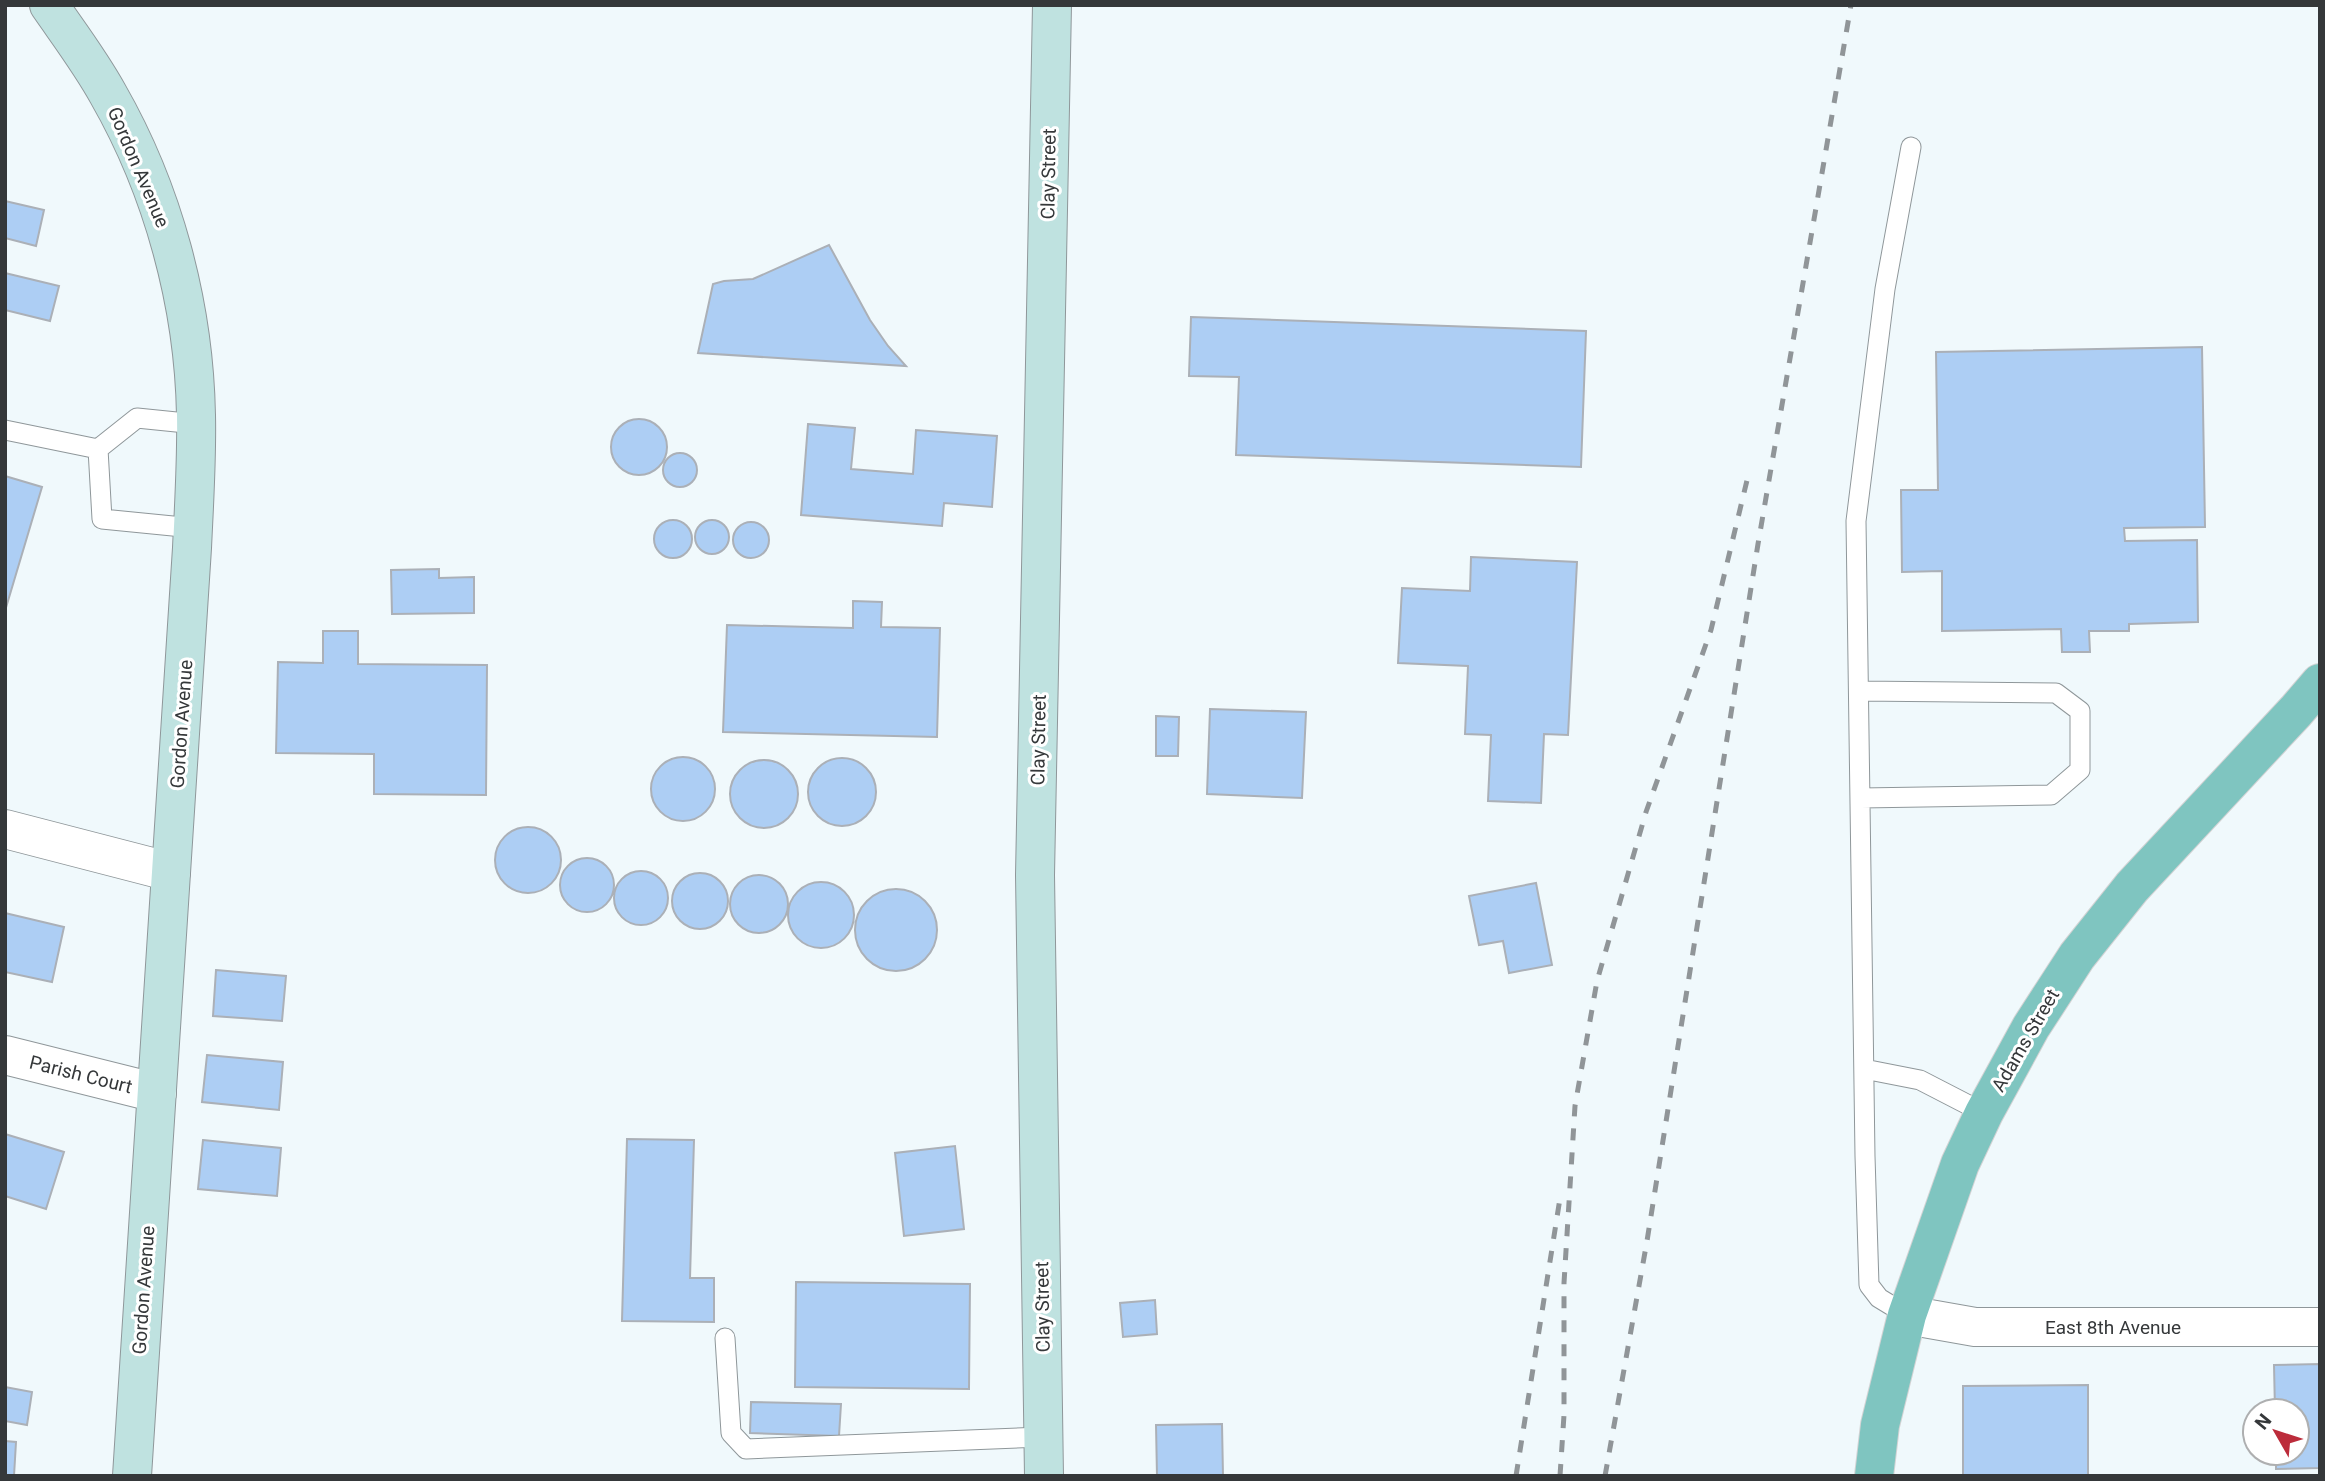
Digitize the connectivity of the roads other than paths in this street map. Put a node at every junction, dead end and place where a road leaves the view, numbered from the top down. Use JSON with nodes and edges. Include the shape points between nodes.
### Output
{"nodes":[{"id":1,"x":48,"y":5,"type":"edge"},
{"id":2,"x":1052,"y":5,"type":"edge"},
{"id":3,"x":1911,"y":147,"type":"dead end"},
{"id":4,"x":196,"y":424,"type":"junction"},
{"id":5,"x":5,"y":430,"type":"edge"},
{"id":6,"x":98,"y":449,"type":"junction"},
{"id":7,"x":193,"y":528,"type":"junction"},
{"id":8,"x":2320,"y":683,"type":"edge"},
{"id":9,"x":1859,"y":691,"type":"junction"},
{"id":10,"x":1861,"y":798,"type":"junction"},
{"id":11,"x":5,"y":829,"type":"edge"},
{"id":12,"x":171,"y":872,"type":"junction"},
{"id":13,"x":5,"y":1055,"type":"edge"},
{"id":14,"x":1864,"y":1069,"type":"junction"},
{"id":15,"x":157,"y":1093,"type":"junction"},
{"id":16,"x":1984,"y":1112,"type":"junction"},
{"id":17,"x":1907,"y":1315,"type":"junction"},
{"id":18,"x":2320,"y":1327,"type":"edge"},
{"id":19,"x":725,"y":1338,"type":"dead end"},
{"id":20,"x":1043,"y":1437,"type":"junction"},
{"id":21,"x":132,"y":1476,"type":"edge"},
{"id":22,"x":1044,"y":1476,"type":"edge"},
{"id":23,"x":1874,"y":1476,"type":"edge"}],
"edges":[{"from":1,"to":4,"type":"street","name":"Gordon Avenue","via":[[108,94],[162,216],[191,346]]},
{"from":2,"to":20,"type":"street","name":"Clay Street","via":[[1035,875]]},
{"from":3,"to":9,"type":"lane","via":[[1885,289],[1856,520]]},
{"from":4,"to":6,"type":"lane","via":[[137,418]]},
{"from":4,"to":7,"type":"street","name":"Gordon Avenue"},
{"from":5,"to":6,"type":"lane"},
{"from":6,"to":7,"type":"lane","via":[[102,519]]},
{"from":7,"to":12,"type":"street","name":"Gordon Avenue"},
{"from":8,"to":16,"type":"main road","name":"Adams Street","via":[[2132,887],[2077,956]]},
{"from":9,"to":10,"type":"lane"},
{"from":9,"to":10,"type":"lane","via":[[2056,693],[2080,711],[2080,770],[2051,795]]},
{"from":10,"to":14,"type":"lane"},
{"from":11,"to":12,"type":"street"},
{"from":12,"to":15,"type":"street","name":"Gordon Avenue"},
{"from":13,"to":15,"type":"street","name":"Parish Court"},
{"from":14,"to":16,"type":"lane","via":[[1920,1080]]},
{"from":14,"to":17,"type":"lane","via":[[1869,1285],[1879,1298]]},
{"from":15,"to":21,"type":"street","name":"Gordon Avenue"},
{"from":16,"to":17,"type":"main road","name":"Adams Street","via":[[1960,1164]]},
{"from":17,"to":18,"type":"street","name":"East 8th Avenue","via":[[1975,1327]]},
{"from":17,"to":23,"type":"main road","name":"Adams Street","via":[[1880,1424]]},
{"from":19,"to":20,"type":"lane","via":[[731,1433],[746,1449]]},
{"from":20,"to":22,"type":"street","name":"Clay Street"}]}
